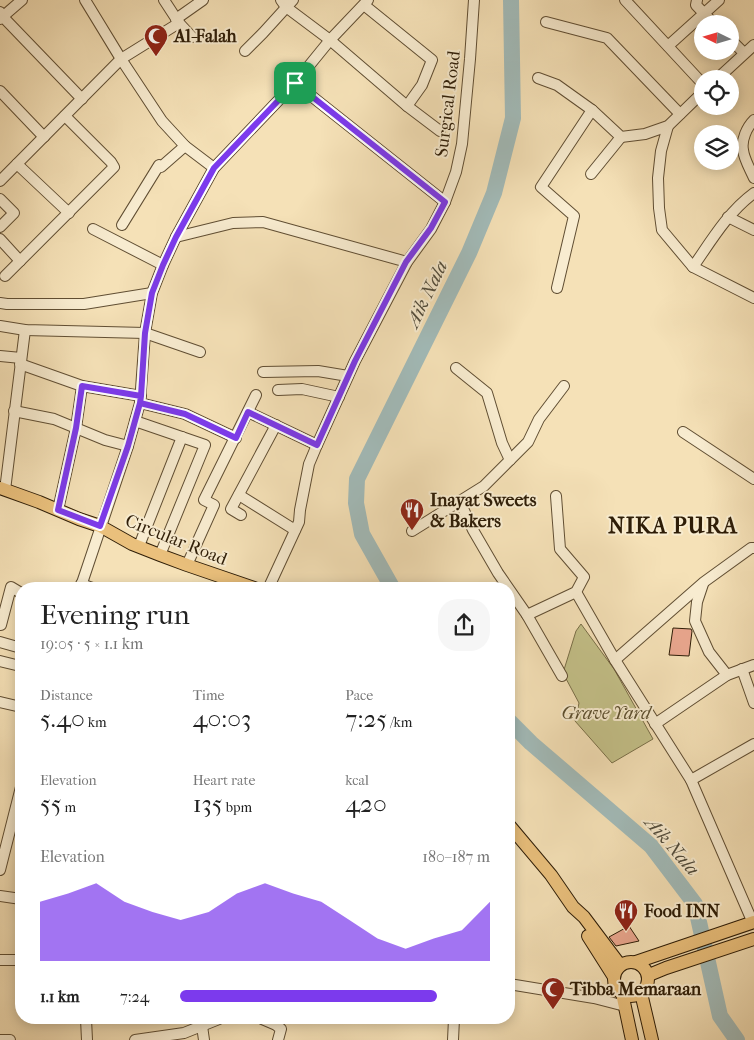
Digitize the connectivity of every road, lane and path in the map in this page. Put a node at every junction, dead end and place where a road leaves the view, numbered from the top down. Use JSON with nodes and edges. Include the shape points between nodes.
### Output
{"nodes":[{"id":1,"x":22,"y":0,"type":"edge"},
{"id":2,"x":85,"y":0,"type":"edge"},
{"id":3,"x":164,"y":0,"type":"edge"},
{"id":4,"x":203,"y":0,"type":"edge"},
{"id":5,"x":474,"y":0,"type":"edge"},
{"id":6,"x":625,"y":0,"type":"edge"},
{"id":7,"x":697,"y":0,"type":"edge"},
{"id":8,"x":720,"y":0,"type":"edge"},
{"id":9,"x":287,"y":2,"type":"edge"},
{"id":10,"x":366,"y":2,"type":"edge"},
{"id":11,"x":705,"y":14,"type":"junction"},
{"id":12,"x":1,"y":16,"type":"edge"},
{"id":13,"x":178,"y":21,"type":"junction"},
{"id":14,"x":546,"y":22,"type":"dead end"},
{"id":15,"x":192,"y":37,"type":"dead end"},
{"id":16,"x":330,"y":40,"type":"junction"},
{"id":17,"x":754,"y":45,"type":"edge"},
{"id":18,"x":668,"y":46,"type":"junction"},
{"id":19,"x":739,"y":48,"type":"edge"},
{"id":20,"x":245,"y":51,"type":"dead end"},
{"id":21,"x":744,"y":53,"type":"junction"},
{"id":22,"x":121,"y":60,"type":"junction"},
{"id":23,"x":726,"y":70,"type":"edge"},
{"id":24,"x":694,"y":74,"type":"edge"},
{"id":25,"x":538,"y":78,"type":"dead end"},
{"id":26,"x":295,"y":83,"type":"junction"},
{"id":27,"x":0,"y":91,"type":"edge"},
{"id":28,"x":82,"y":99,"type":"junction"},
{"id":29,"x":694,"y":101,"type":"edge"},
{"id":30,"x":407,"y":106,"type":"junction"},
{"id":31,"x":592,"y":110,"type":"junction"},
{"id":32,"x":680,"y":114,"type":"junction"},
{"id":33,"x":65,"y":116,"type":"junction"},
{"id":34,"x":754,"y":120,"type":"edge"},
{"id":35,"x":668,"y":126,"type":"junction"},
{"id":36,"x":440,"y":131,"type":"dead end"},
{"id":37,"x":44,"y":137,"type":"junction"},
{"id":38,"x":621,"y":137,"type":"junction"},
{"id":39,"x":185,"y":146,"type":"junction"},
{"id":40,"x":17,"y":164,"type":"junction"},
{"id":41,"x":214,"y":168,"type":"junction"},
{"id":42,"x":591,"y":174,"type":"dead end"},
{"id":43,"x":754,"y":178,"type":"edge"},
{"id":44,"x":0,"y":181,"type":"edge"},
{"id":45,"x":754,"y":193,"type":"edge"},
{"id":46,"x":0,"y":199,"type":"edge"},
{"id":47,"x":445,"y":202,"type":"junction"},
{"id":48,"x":69,"y":213,"type":"junction"},
{"id":49,"x":728,"y":217,"type":"junction"},
{"id":50,"x":122,"y":225,"type":"dead end"},
{"id":51,"x":0,"y":227,"type":"edge"},
{"id":52,"x":93,"y":229,"type":"dead end"},
{"id":53,"x":754,"y":230,"type":"edge"},
{"id":54,"x":176,"y":237,"type":"junction"},
{"id":55,"x":0,"y":239,"type":"edge"},
{"id":56,"x":20,"y":261,"type":"junction"},
{"id":57,"x":406,"y":262,"type":"junction"},
{"id":58,"x":163,"y":265,"type":"junction"},
{"id":59,"x":693,"y":267,"type":"junction"},
{"id":60,"x":5,"y":276,"type":"dead end"},
{"id":61,"x":557,"y":288,"type":"dead end"},
{"id":62,"x":152,"y":293,"type":"junction"},
{"id":63,"x":754,"y":298,"type":"edge"},
{"id":64,"x":0,"y":303,"type":"edge"},
{"id":65,"x":0,"y":326,"type":"edge"},
{"id":66,"x":25,"y":330,"type":"junction"},
{"id":67,"x":145,"y":333,"type":"junction"},
{"id":68,"x":200,"y":352,"type":"dead end"},
{"id":69,"x":0,"y":356,"type":"edge"},
{"id":70,"x":21,"y":361,"type":"junction"},
{"id":71,"x":456,"y":368,"type":"dead end"},
{"id":72,"x":263,"y":372,"type":"dead end"},
{"id":73,"x":348,"y":376,"type":"junction"},
{"id":74,"x":82,"y":386,"type":"junction"},
{"id":75,"x":564,"y":386,"type":"dead end"},
{"id":76,"x":278,"y":390,"type":"dead end"},
{"id":77,"x":256,"y":395,"type":"dead end"},
{"id":78,"x":339,"y":397,"type":"junction"},
{"id":79,"x":140,"y":400,"type":"junction"},
{"id":80,"x":14,"y":411,"type":"junction"},
{"id":81,"x":248,"y":412,"type":"junction"},
{"id":82,"x":135,"y":420,"type":"junction"},
{"id":83,"x":276,"y":425,"type":"junction"},
{"id":84,"x":76,"y":428,"type":"junction"},
{"id":85,"x":683,"y":432,"type":"dead end"},
{"id":86,"x":182,"y":437,"type":"junction"},
{"id":87,"x":236,"y":438,"type":"junction"},
{"id":88,"x":317,"y":445,"type":"junction"},
{"id":89,"x":128,"y":446,"type":"junction"},
{"id":90,"x":510,"y":460,"type":"junction"},
{"id":91,"x":754,"y":479,"type":"edge"},
{"id":92,"x":3,"y":489,"type":"edge"},
{"id":93,"x":239,"y":495,"type":"junction"},
{"id":94,"x":556,"y":496,"type":"dead end"},
{"id":95,"x":460,"y":502,"type":"junction"},
{"id":96,"x":58,"y":510,"type":"junction"},
{"id":97,"x":241,"y":515,"type":"dead end"},
{"id":98,"x":100,"y":526,"type":"junction"},
{"id":99,"x":295,"y":530,"type":"junction"},
{"id":100,"x":412,"y":531,"type":"dead end"},
{"id":101,"x":139,"y":546,"type":"junction"},
{"id":102,"x":754,"y":548,"type":"edge"},
{"id":103,"x":160,"y":555,"type":"junction"},
{"id":104,"x":187,"y":565,"type":"junction"},
{"id":105,"x":81,"y":582,"type":"edge"},
{"id":106,"x":237,"y":582,"type":"edge"},
{"id":107,"x":271,"y":582,"type":"edge"},
{"id":108,"x":504,"y":582,"type":"edge"},
{"id":109,"x":704,"y":582,"type":"junction"},
{"id":110,"x":15,"y":589,"type":"edge"},
{"id":111,"x":576,"y":592,"type":"junction"},
{"id":112,"x":515,"y":598,"type":"edge"},
{"id":113,"x":527,"y":615,"type":"junction"},
{"id":114,"x":0,"y":624,"type":"edge"},
{"id":115,"x":0,"y":642,"type":"edge"},
{"id":116,"x":15,"y":646,"type":"edge"},
{"id":117,"x":615,"y":660,"type":"junction"},
{"id":118,"x":0,"y":661,"type":"edge"},
{"id":119,"x":15,"y":665,"type":"edge"},
{"id":120,"x":754,"y":665,"type":"edge"},
{"id":121,"x":742,"y":669,"type":"junction"},
{"id":122,"x":727,"y":675,"type":"junction"},
{"id":123,"x":562,"y":676,"type":"dead end"},
{"id":124,"x":0,"y":702,"type":"edge"},
{"id":125,"x":754,"y":703,"type":"edge"},
{"id":126,"x":15,"y":706,"type":"edge"},
{"id":127,"x":655,"y":724,"type":"junction"},
{"id":128,"x":754,"y":744,"type":"edge"},
{"id":129,"x":691,"y":780,"type":"junction"},
{"id":130,"x":15,"y":804,"type":"edge"},
{"id":131,"x":515,"y":832,"type":"edge"},
{"id":132,"x":5,"y":833,"type":"edge"},
{"id":133,"x":0,"y":870,"type":"edge"},
{"id":134,"x":0,"y":896,"type":"edge"},
{"id":135,"x":15,"y":898,"type":"edge"},
{"id":136,"x":754,"y":923,"type":"edge"},
{"id":137,"x":749,"y":941,"type":"edge"},
{"id":138,"x":0,"y":960,"type":"edge"},
{"id":139,"x":15,"y":960,"type":"edge"},
{"id":140,"x":636,"y":962,"type":"junction"},
{"id":141,"x":617,"y":971,"type":"junction"},
{"id":142,"x":649,"y":975,"type":"junction"},
{"id":143,"x":515,"y":985,"type":"edge"},
{"id":144,"x":622,"y":993,"type":"junction"},
{"id":145,"x":641,"y":993,"type":"junction"},
{"id":146,"x":625,"y":1006,"type":"junction"},
{"id":147,"x":86,"y":1024,"type":"edge"},
{"id":148,"x":207,"y":1024,"type":"edge"},
{"id":149,"x":272,"y":1024,"type":"edge"},
{"id":150,"x":454,"y":1024,"type":"edge"},
{"id":151,"x":202,"y":1026,"type":"junction"},
{"id":152,"x":0,"y":1040,"type":"edge"},
{"id":153,"x":10,"y":1040,"type":"edge"},
{"id":154,"x":87,"y":1040,"type":"edge"},
{"id":155,"x":135,"y":1040,"type":"edge"},
{"id":156,"x":204,"y":1040,"type":"edge"},
{"id":157,"x":278,"y":1040,"type":"edge"},
{"id":158,"x":453,"y":1040,"type":"edge"},
{"id":159,"x":632,"y":1040,"type":"edge"},
{"id":160,"x":652,"y":1040,"type":"edge"}],
"edges":[{"from":1,"to":12,"type":"street"},
{"from":2,"to":22,"type":"street"},
{"from":3,"to":13,"type":"street"},
{"from":4,"to":13,"type":"street"},
{"from":5,"to":47,"type":"street","name":"Surgical Road","via":[[462,144]]},
{"from":6,"to":18,"type":"street"},
{"from":7,"to":11,"type":"street","via":[[696,5]]},
{"from":8,"to":11,"type":"street"},
{"from":9,"to":16,"type":"street"},
{"from":9,"to":20,"type":"street","via":[[264,33]]},
{"from":10,"to":16,"type":"street"},
{"from":10,"to":30,"type":"street","via":[[432,60],[422,85]]},
{"from":11,"to":18,"type":"street"},
{"from":12,"to":28,"type":"street"},
{"from":13,"to":15,"type":"street"},
{"from":13,"to":22,"type":"street"},
{"from":14,"to":32,"type":"street","via":[[607,38]]},
{"from":16,"to":26,"type":"street"},
{"from":16,"to":30,"type":"street"},
{"from":17,"to":21,"type":"street"},
{"from":18,"to":24,"type":"street"},
{"from":19,"to":21,"type":"street"},
{"from":21,"to":23,"type":"street"},
{"from":22,"to":28,"type":"street"},
{"from":22,"to":39,"type":"street","via":[[162,121]]},
{"from":25,"to":31,"type":"street","via":[[557,85]]},
{"from":26,"to":41,"type":"street"},
{"from":26,"to":47,"type":"street"},
{"from":27,"to":37,"type":"street"},
{"from":28,"to":33,"type":"street"},
{"from":29,"to":32,"type":"street"},
{"from":30,"to":36,"type":"street"},
{"from":31,"to":38,"type":"street"},
{"from":31,"to":61,"type":"street","via":[[541,187],[574,216]]},
{"from":32,"to":35,"type":"street"},
{"from":33,"to":37,"type":"street"},
{"from":33,"to":48,"type":"street","via":[[114,167]]},
{"from":34,"to":43,"type":"street","via":[[743,142],[743,151]]},
{"from":35,"to":38,"type":"street","via":[[645,134]]},
{"from":35,"to":59,"type":"street","via":[[658,178],[662,230]]},
{"from":37,"to":40,"type":"street"},
{"from":38,"to":42,"type":"street"},
{"from":39,"to":41,"type":"street"},
{"from":39,"to":50,"type":"street","via":[[161,167],[159,165]]},
{"from":40,"to":44,"type":"street"},
{"from":40,"to":48,"type":"street"},
{"from":41,"to":54,"type":"street"},
{"from":45,"to":49,"type":"street"},
{"from":46,"to":51,"type":"street","via":[[14,213]]},
{"from":47,"to":57,"type":"street","name":"Surgical Road"},
{"from":48,"to":56,"type":"street"},
{"from":49,"to":53,"type":"street"},
{"from":49,"to":59,"type":"street"},
{"from":52,"to":58,"type":"street"},
{"from":54,"to":57,"type":"street","via":[[232,223],[263,222]]},
{"from":54,"to":58,"type":"street"},
{"from":55,"to":56,"type":"street"},
{"from":56,"to":60,"type":"street"},
{"from":57,"to":73,"type":"street","name":"Surgical Road"},
{"from":58,"to":62,"type":"street"},
{"from":59,"to":63,"type":"street"},
{"from":62,"to":64,"type":"street","via":[[84,304]]},
{"from":62,"to":67,"type":"street"},
{"from":65,"to":66,"type":"street"},
{"from":66,"to":67,"type":"street"},
{"from":66,"to":70,"type":"street"},
{"from":67,"to":68,"type":"street"},
{"from":67,"to":79,"type":"street"},
{"from":69,"to":70,"type":"street"},
{"from":70,"to":74,"type":"street"},
{"from":70,"to":80,"type":"street"},
{"from":71,"to":90,"type":"street","via":[[487,393]]},
{"from":72,"to":73,"type":"street","via":[[318,371]]},
{"from":73,"to":78,"type":"street","name":"Surgical Road"},
{"from":74,"to":79,"type":"street"},
{"from":74,"to":84,"type":"street"},
{"from":75,"to":90,"type":"street","via":[[539,419],[528,442]]},
{"from":76,"to":78,"type":"street","via":[[302,389]]},
{"from":77,"to":81,"type":"street"},
{"from":78,"to":88,"type":"street","name":"Surgical Road"},
{"from":79,"to":82,"type":"street"},
{"from":79,"to":87,"type":"street","via":[[185,414]]},
{"from":80,"to":84,"type":"street","via":[[54,419]]},
{"from":80,"to":92,"type":"street"},
{"from":81,"to":83,"type":"street"},
{"from":81,"to":87,"type":"street"},
{"from":82,"to":86,"type":"street"},
{"from":82,"to":89,"type":"street"},
{"from":83,"to":88,"type":"street"},
{"from":83,"to":93,"type":"street"},
{"from":84,"to":89,"type":"street"},
{"from":84,"to":96,"type":"street"},
{"from":85,"to":91,"type":"street"},
{"from":86,"to":101,"type":"street"},
{"from":86,"to":103,"type":"street","via":[[206,445]]},
{"from":87,"to":104,"type":"street","via":[[204,500],[214,505]]},
{"from":88,"to":99,"type":"street","name":"Surgical Road","via":[[309,464]]},
{"from":89,"to":98,"type":"street"},
{"from":90,"to":95,"type":"street","via":[[484,486]]},
{"from":92,"to":96,"type":"main road","name":"Circular Road"},
{"from":93,"to":97,"type":"street","via":[[231,509]]},
{"from":93,"to":99,"type":"street"},
{"from":94,"to":111,"type":"street","via":[[560,549],[584,578]]},
{"from":95,"to":100,"type":"street"},
{"from":95,"to":108,"type":"street"},
{"from":96,"to":98,"type":"main road","name":"Circular Road"},
{"from":98,"to":101,"type":"main road","name":"Circular Road"},
{"from":98,"to":105,"type":"street"},
{"from":99,"to":107,"type":"street","name":"Surgical Road"},
{"from":101,"to":103,"type":"main road","name":"Circular Road"},
{"from":102,"to":109,"type":"street"},
{"from":103,"to":104,"type":"main road","name":"Circular Road"},
{"from":104,"to":106,"type":"main road","name":"Circular Road"},
{"from":109,"to":117,"type":"street"},
{"from":109,"to":122,"type":"street","via":[[695,621],[709,652]]},
{"from":110,"to":114,"type":"street","via":[[11,587]]},
{"from":111,"to":113,"type":"street"},
{"from":111,"to":117,"type":"street"},
{"from":112,"to":113,"type":"street"},
{"from":113,"to":123,"type":"street"},
{"from":115,"to":116,"type":"street"},
{"from":117,"to":127,"type":"street"},
{"from":118,"to":119,"type":"street"},
{"from":120,"to":121,"type":"street"},
{"from":121,"to":122,"type":"street"},
{"from":121,"to":125,"type":"street"},
{"from":122,"to":127,"type":"street"},
{"from":124,"to":126,"type":"street"},
{"from":127,"to":129,"type":"street"},
{"from":128,"to":129,"type":"street"},
{"from":129,"to":136,"type":"street"},
{"from":130,"to":132,"type":"street"},
{"from":131,"to":141,"type":"main road","via":[[584,917]]},
{"from":132,"to":133,"type":"street"},
{"from":134,"to":135,"type":"street"},
{"from":136,"to":140,"type":"main road"},
{"from":137,"to":142,"type":"main road"},
{"from":138,"to":139,"type":"street"},
{"from":140,"to":141,"type":"main road","via":[[625,962]]},
{"from":140,"to":142,"type":"main road"},
{"from":141,"to":144,"type":"main road","via":[[616,986]]},
{"from":142,"to":145,"type":"main road","via":[[648,985]]},
{"from":143,"to":146,"type":"street"},
{"from":144,"to":145,"type":"main road","via":[[631,996]]},
{"from":144,"to":146,"type":"main road"},
{"from":145,"to":160,"type":"main road"},
{"from":146,"to":159,"type":"main road"},
{"from":147,"to":154,"type":"street"},
{"from":148,"to":151,"type":"street"},
{"from":149,"to":157,"type":"street","via":[[281,1029]]},
{"from":150,"to":158,"type":"street"},
{"from":151,"to":155,"type":"street","via":[[184,1033]]},
{"from":151,"to":156,"type":"street"},
{"from":152,"to":153,"type":"street"}]}
